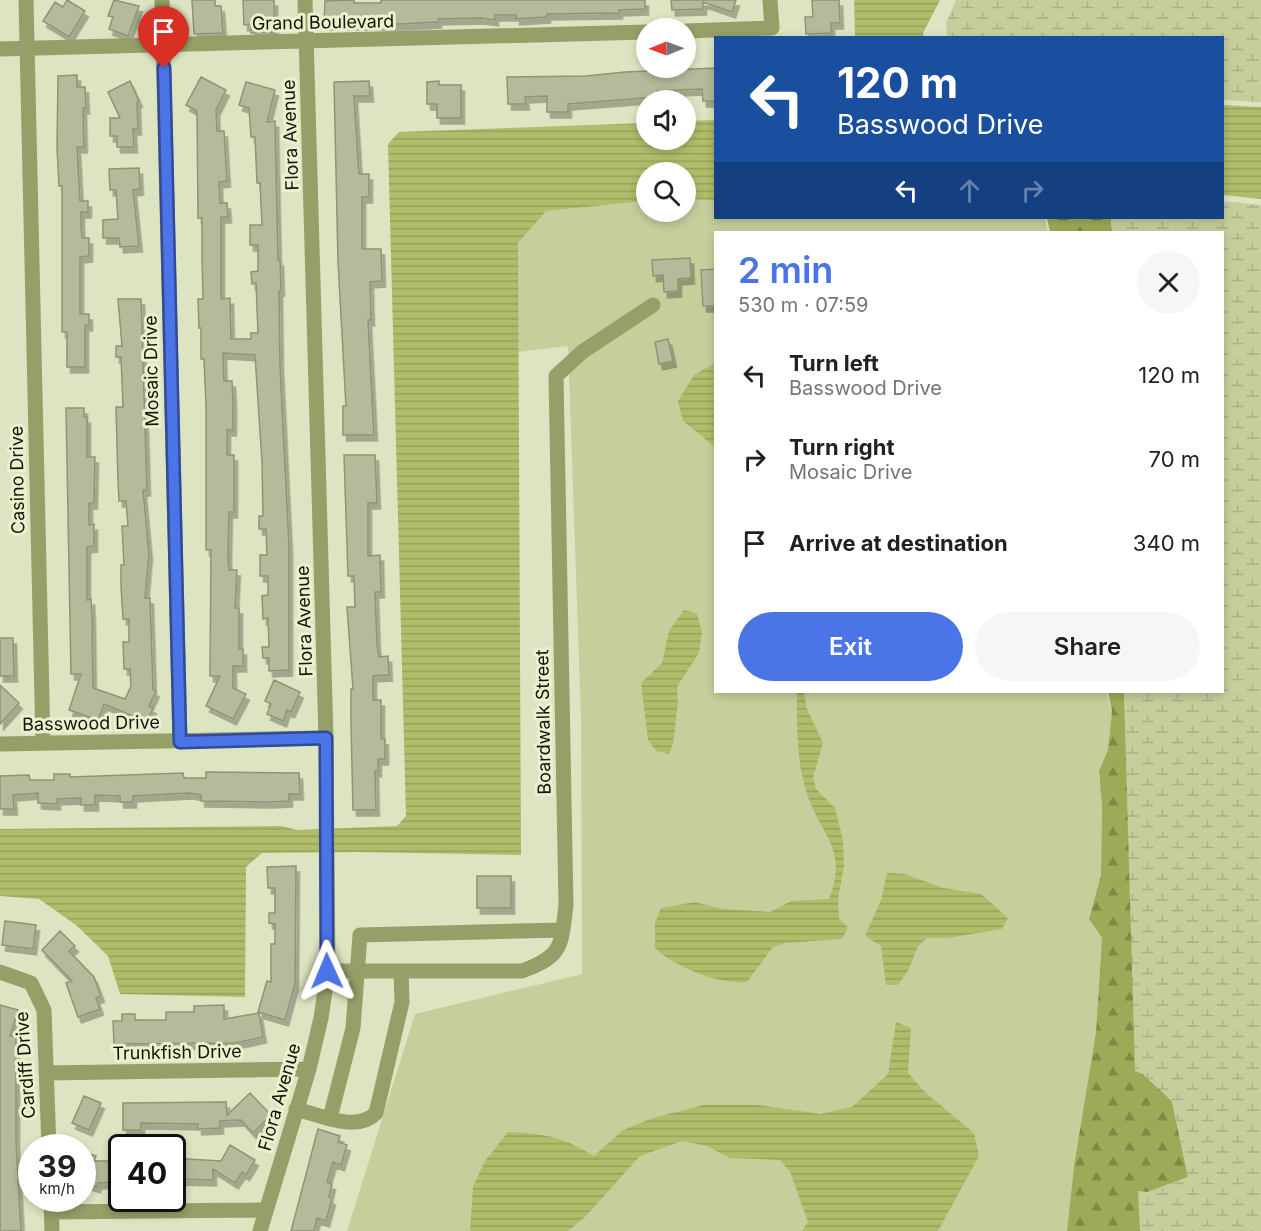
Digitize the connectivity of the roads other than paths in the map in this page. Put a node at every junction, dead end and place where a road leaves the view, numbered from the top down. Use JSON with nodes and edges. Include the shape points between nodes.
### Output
{"nodes":[{"id":1,"x":26,"y":0,"type":"edge"},
{"id":2,"x":162,"y":0,"type":"edge"},
{"id":3,"x":305,"y":0,"type":"edge"},
{"id":4,"x":770,"y":0,"type":"edge"},
{"id":5,"x":696,"y":31,"type":"edge"},
{"id":6,"x":636,"y":32,"type":"edge"},
{"id":7,"x":307,"y":43,"type":"junction"},
{"id":8,"x":163,"y":44,"type":"junction"},
{"id":9,"x":27,"y":48,"type":"junction"},
{"id":10,"x":0,"y":49,"type":"edge"},
{"id":11,"x":653,"y":305,"type":"dead end"},
{"id":12,"x":326,"y":738,"type":"junction"},
{"id":13,"x":180,"y":742,"type":"junction"},
{"id":14,"x":43,"y":743,"type":"junction"},
{"id":15,"x":0,"y":744,"type":"edge"},
{"id":16,"x":563,"y":930,"type":"junction"},
{"id":17,"x":327,"y":971,"type":"junction"},
{"id":18,"x":358,"y":971,"type":"junction"},
{"id":19,"x":401,"y":971,"type":"junction"},
{"id":20,"x":0,"y":972,"type":"edge"},
{"id":21,"x":309,"y":1069,"type":"junction"},
{"id":22,"x":46,"y":1073,"type":"junction"},
{"id":23,"x":296,"y":1109,"type":"junction"},
{"id":24,"x":330,"y":1118,"type":"junction"},
{"id":25,"x":48,"y":1134,"type":"edge"},
{"id":26,"x":96,"y":1206,"type":"edge"},
{"id":27,"x":265,"y":1210,"type":"junction"},
{"id":28,"x":51,"y":1212,"type":"edge"},
{"id":29,"x":52,"y":1231,"type":"edge"},
{"id":30,"x":260,"y":1231,"type":"edge"}],
"edges":[{"from":1,"to":9,"type":"street","name":"Casino Drive"},
{"from":2,"to":8,"type":"street","name":"Mosaic Drive"},
{"from":3,"to":7,"type":"street","name":"Flora Avenue"},
{"from":4,"to":5,"type":"street","via":[[772,28]]},
{"from":6,"to":7,"type":"street","name":"Grand Boulevard"},
{"from":7,"to":8,"type":"street","name":"Grand Boulevard"},
{"from":7,"to":12,"type":"street","name":"Flora Avenue"},
{"from":8,"to":9,"type":"street","name":"Grand Boulevard"},
{"from":8,"to":13,"type":"street","name":"Mosaic Drive"},
{"from":9,"to":10,"type":"street","name":"Grand Boulevard"},
{"from":9,"to":14,"type":"street","name":"Casino Drive"},
{"from":11,"to":16,"type":"street","name":"Boardwalk Street","via":[[582,352],[556,376],[566,905]]},
{"from":12,"to":13,"type":"street","name":"Basswood Drive"},
{"from":12,"to":17,"type":"street","name":"Flora Avenue"},
{"from":13,"to":14,"type":"street","name":"Basswood Drive"},
{"from":14,"to":15,"type":"street","name":"Basswood Drive"},
{"from":16,"to":18,"type":"street","via":[[360,935]]},
{"from":16,"to":19,"type":"street","name":"Boardwalk Street","via":[[562,940],[548,962],[522,971]]},
{"from":17,"to":18,"type":"street","name":"Boardwalk Street"},
{"from":17,"to":21,"type":"street","name":"Flora Avenue"},
{"from":18,"to":19,"type":"street","name":"Boardwalk Street"},
{"from":18,"to":24,"type":"street","via":[[353,1028]]},
{"from":19,"to":24,"type":"street","via":[[402,1002],[376,1113],[370,1120],[358,1122]]},
{"from":20,"to":22,"type":"street","name":"Cardiff Drive","via":[[31,982],[44,1010]]},
{"from":21,"to":22,"type":"street","name":"Trunkfish Drive"},
{"from":21,"to":23,"type":"street","name":"Flora Avenue"},
{"from":22,"to":25,"type":"street","name":"Cardiff Drive"},
{"from":23,"to":24,"type":"street"},
{"from":23,"to":27,"type":"street","name":"Flora Avenue"},
{"from":26,"to":27,"type":"street"},
{"from":27,"to":30,"type":"street","name":"Flora Avenue"},
{"from":28,"to":29,"type":"street"}]}
